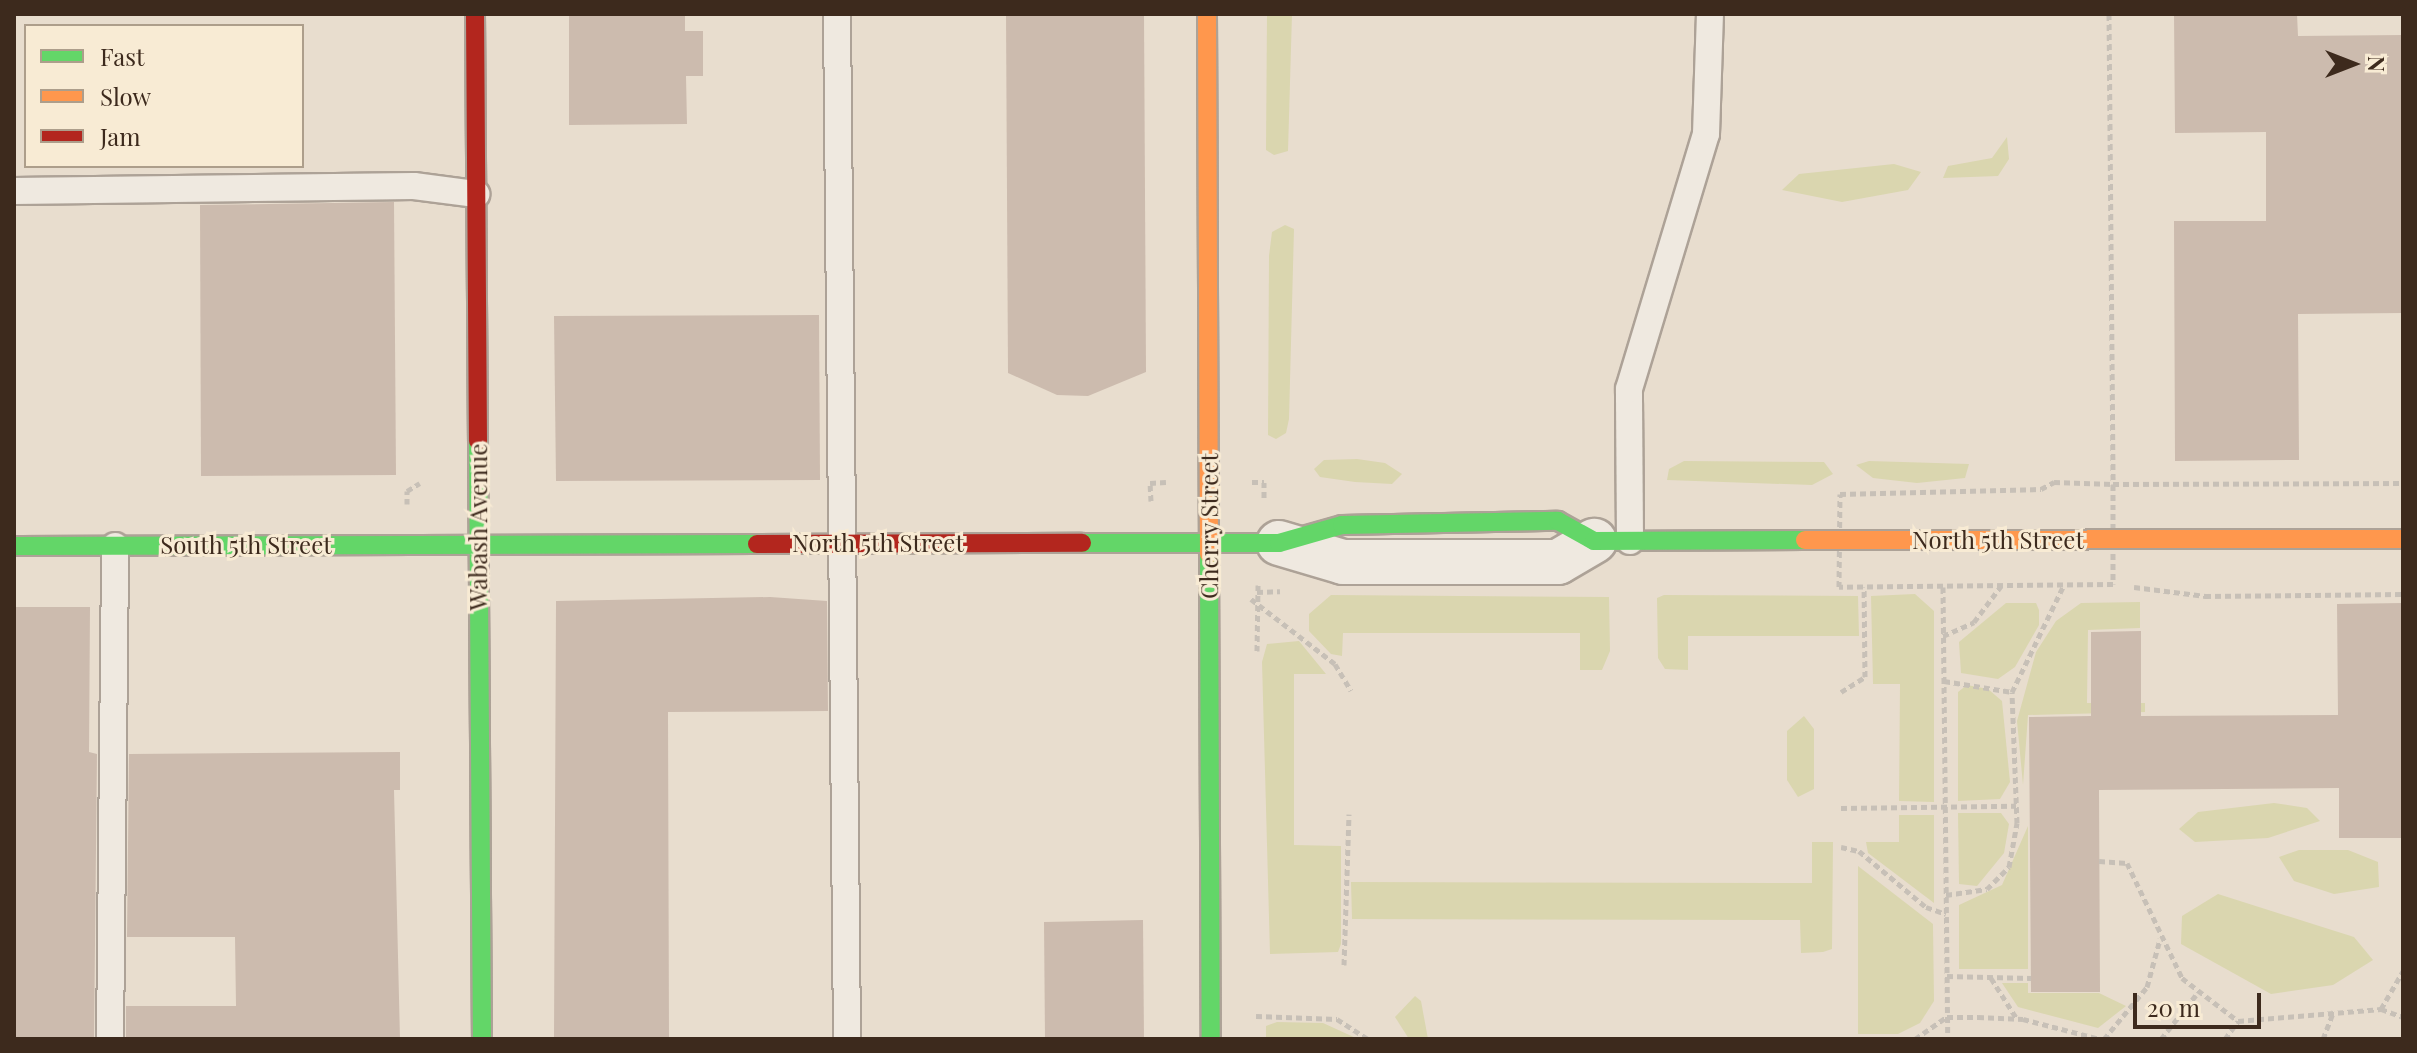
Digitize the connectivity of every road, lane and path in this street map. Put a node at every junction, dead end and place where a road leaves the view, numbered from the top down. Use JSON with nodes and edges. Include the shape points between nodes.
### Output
{"nodes":[{"id":1,"x":475,"y":14,"type":"edge"},
{"id":2,"x":837,"y":14,"type":"edge"},
{"id":3,"x":1207,"y":14,"type":"edge"},
{"id":4,"x":1710,"y":14,"type":"edge"},
{"id":5,"x":2109,"y":14,"type":"edge"},
{"id":6,"x":14,"y":191,"type":"edge"},
{"id":7,"x":476,"y":194,"type":"junction"},
{"id":8,"x":2403,"y":483,"type":"edge"},
{"id":9,"x":2403,"y":539,"type":"edge"},
{"id":10,"x":1612,"y":541,"type":"junction"},
{"id":11,"x":1209,"y":542,"type":"junction"},
{"id":12,"x":842,"y":543,"type":"junction"},
{"id":13,"x":1279,"y":543,"type":"joint"},
{"id":14,"x":478,"y":544,"type":"junction"},
{"id":15,"x":14,"y":546,"type":"edge"},
{"id":16,"x":115,"y":546,"type":"junction"},
{"id":17,"x":2113,"y":584,"type":"dead end"},
{"id":18,"x":2064,"y":585,"type":"dead end"},
{"id":19,"x":2001,"y":586,"type":"dead end"},
{"id":20,"x":1864,"y":587,"type":"dead end"},
{"id":21,"x":1943,"y":587,"type":"dead end"},
{"id":22,"x":2403,"y":594,"type":"edge"},
{"id":23,"x":1257,"y":600,"type":"dead end"},
{"id":24,"x":1943,"y":636,"type":"junction"},
{"id":25,"x":1944,"y":681,"type":"junction"},
{"id":26,"x":1351,"y":691,"type":"dead end"},
{"id":27,"x":1841,"y":692,"type":"dead end"},
{"id":28,"x":2012,"y":692,"type":"junction"},
{"id":29,"x":2016,"y":806,"type":"junction"},
{"id":30,"x":1945,"y":807,"type":"junction"},
{"id":31,"x":1841,"y":808,"type":"dead end"},
{"id":32,"x":1349,"y":814,"type":"dead end"},
{"id":33,"x":1841,"y":847,"type":"dead end"},
{"id":34,"x":2099,"y":861,"type":"dead end"},
{"id":35,"x":1946,"y":895,"type":"junction"},
{"id":36,"x":1946,"y":914,"type":"junction"},
{"id":37,"x":2160,"y":938,"type":"junction"},
{"id":38,"x":1344,"y":965,"type":"dead end"},
{"id":39,"x":2403,"y":971,"type":"edge"},
{"id":40,"x":1947,"y":976,"type":"junction"},
{"id":41,"x":1991,"y":977,"type":"junction"},
{"id":42,"x":2031,"y":978,"type":"dead end"},
{"id":43,"x":2196,"y":995,"type":"junction"},
{"id":44,"x":2381,"y":1009,"type":"junction"},
{"id":45,"x":2335,"y":1010,"type":"junction"},
{"id":46,"x":1256,"y":1016,"type":"dead end"},
{"id":47,"x":1947,"y":1017,"type":"junction"},
{"id":48,"x":2403,"y":1017,"type":"edge"},
{"id":49,"x":2017,"y":1019,"type":"junction"},
{"id":50,"x":2238,"y":1021,"type":"junction"},
{"id":51,"x":110,"y":1039,"type":"edge"},
{"id":52,"x":482,"y":1039,"type":"edge"},
{"id":53,"x":847,"y":1039,"type":"edge"},
{"id":54,"x":1211,"y":1039,"type":"edge"},
{"id":55,"x":1368,"y":1039,"type":"edge"},
{"id":56,"x":1915,"y":1039,"type":"edge"},
{"id":57,"x":1948,"y":1039,"type":"edge"},
{"id":58,"x":2102,"y":1039,"type":"edge"},
{"id":59,"x":2161,"y":1039,"type":"edge"},
{"id":60,"x":2226,"y":1039,"type":"edge"},
{"id":61,"x":2323,"y":1039,"type":"edge"}],
"edges":[{"from":1,"to":7,"type":"street","name":"Wabash Avenue"},
{"from":2,"to":12,"type":"lane"},
{"from":3,"to":11,"type":"street","name":"Cherry Street"},
{"from":4,"to":10,"type":"lane","via":[[1706,134],[1629,389]]},
{"from":5,"to":8,"type":"path","via":[[2113,484]]},
{"from":6,"to":7,"type":"lane","via":[[414,186]]},
{"from":7,"to":14,"type":"street","name":"Wabash Avenue"},
{"from":9,"to":10,"type":"street","name":"North 5th Street"},
{"from":10,"to":13,"type":"street","name":"North 5th Street","via":[[1558,562],[1343,562]]},
{"from":11,"to":12,"type":"street","name":"North 5th Street"},
{"from":11,"to":13,"type":"street","name":"North 5th Street"},
{"from":11,"to":54,"type":"street","name":"Cherry Street"},
{"from":12,"to":14,"type":"street","name":"North 5th Street"},
{"from":12,"to":53,"type":"lane"},
{"from":14,"to":16,"type":"street","name":"South 5th Street"},
{"from":14,"to":52,"type":"street","name":"Wabash Avenue"},
{"from":15,"to":16,"type":"street","name":"South 5th Street"},
{"from":16,"to":51,"type":"lane"},
{"from":17,"to":22,"type":"path","via":[[2205,596]]},
{"from":18,"to":28,"type":"path"},
{"from":19,"to":24,"type":"path","via":[[1974,622]]},
{"from":20,"to":27,"type":"path","via":[[1865,677]]},
{"from":21,"to":24,"type":"path"},
{"from":23,"to":26,"type":"path","via":[[1335,664]]},
{"from":24,"to":25,"type":"path"},
{"from":25,"to":28,"type":"path"},
{"from":25,"to":30,"type":"path"},
{"from":28,"to":29,"type":"path"},
{"from":29,"to":30,"type":"path"},
{"from":29,"to":35,"type":"path","via":[[2009,867],[1987,889]]},
{"from":30,"to":31,"type":"path"},
{"from":30,"to":35,"type":"path"},
{"from":32,"to":38,"type":"path"},
{"from":33,"to":36,"type":"path","via":[[1859,851],[1926,907]]},
{"from":34,"to":37,"type":"path","via":[[2127,863]]},
{"from":35,"to":36,"type":"path"},
{"from":36,"to":40,"type":"path"},
{"from":37,"to":43,"type":"path"},
{"from":37,"to":58,"type":"path","via":[[2147,987]]},
{"from":39,"to":44,"type":"path"},
{"from":40,"to":41,"type":"path"},
{"from":40,"to":47,"type":"path"},
{"from":41,"to":42,"type":"path"},
{"from":41,"to":49,"type":"path"},
{"from":43,"to":50,"type":"path"},
{"from":43,"to":59,"type":"path"},
{"from":44,"to":45,"type":"path"},
{"from":44,"to":48,"type":"path"},
{"from":45,"to":50,"type":"path"},
{"from":45,"to":61,"type":"path"},
{"from":46,"to":55,"type":"path","via":[[1337,1019]]},
{"from":47,"to":49,"type":"path"},
{"from":47,"to":56,"type":"path"},
{"from":47,"to":57,"type":"path"},
{"from":49,"to":58,"type":"path"},
{"from":50,"to":60,"type":"path"}]}
